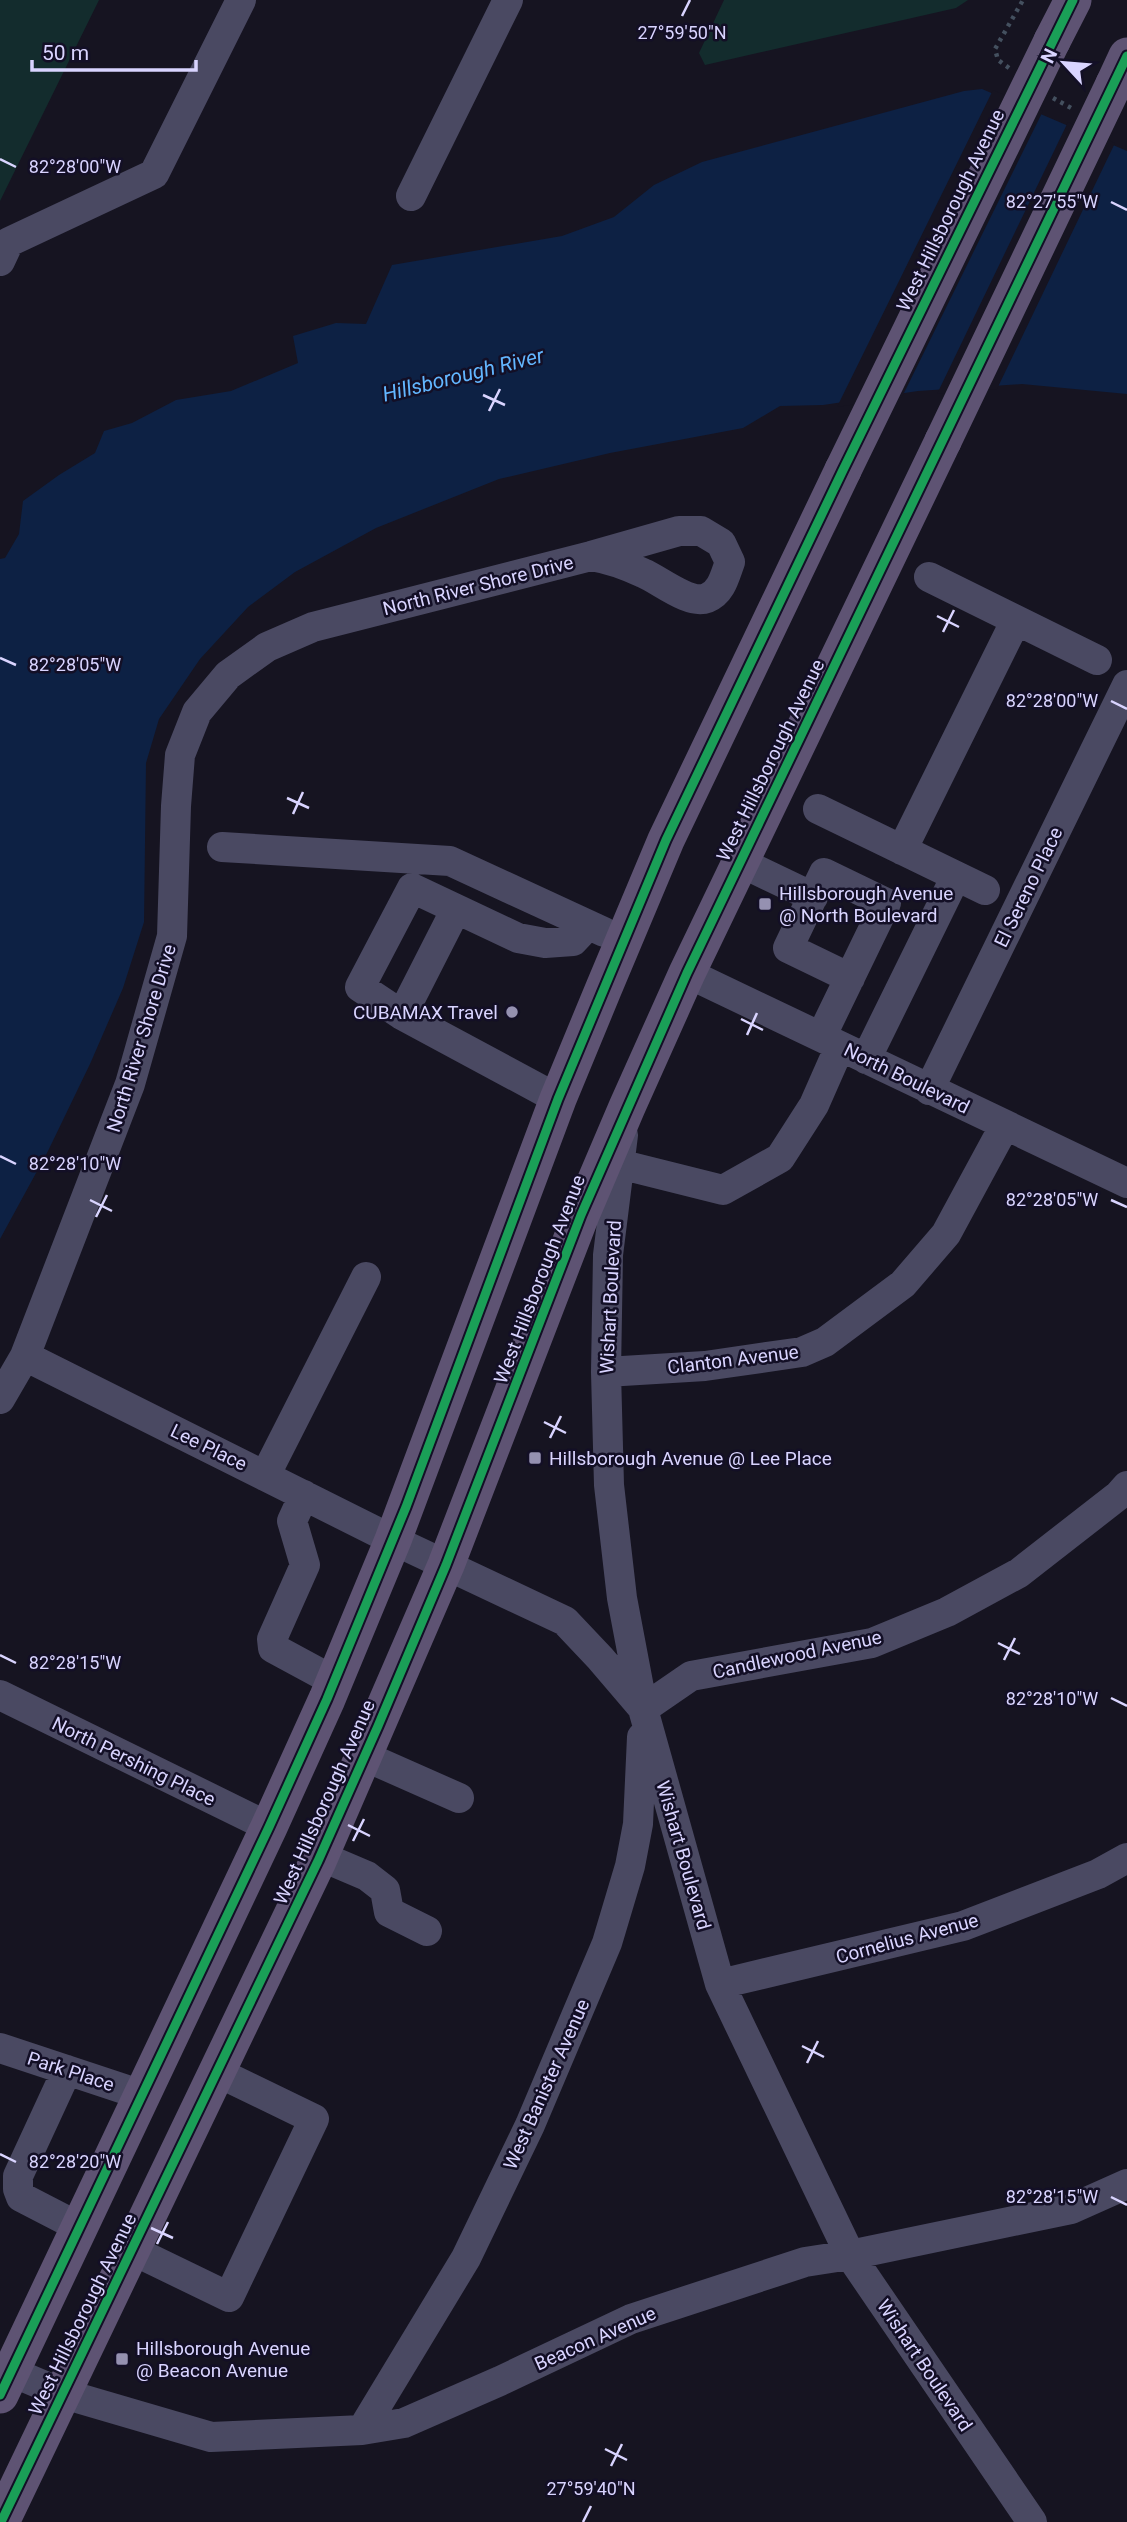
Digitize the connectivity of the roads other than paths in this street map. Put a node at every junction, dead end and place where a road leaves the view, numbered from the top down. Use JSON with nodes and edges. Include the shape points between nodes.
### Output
{"nodes":[{"id":1,"x":241,"y":0,"type":"edge"},
{"id":2,"x":508,"y":0,"type":"edge"},
{"id":3,"x":1073,"y":0,"type":"edge"},
{"id":4,"x":1121,"y":70,"type":"edge"},
{"id":5,"x":411,"y":196,"type":"dead end"},
{"id":6,"x":0,"y":261,"type":"edge"},
{"id":7,"x":591,"y":556,"type":"dead end"},
{"id":8,"x":929,"y":577,"type":"dead end"},
{"id":9,"x":1016,"y":620,"type":"junction"},
{"id":10,"x":1097,"y":660,"type":"dead end"},
{"id":11,"x":1127,"y":685,"type":"edge"},
{"id":12,"x":1117,"y":731,"type":"edge"},
{"id":13,"x":818,"y":809,"type":"dead end"},
{"id":14,"x":222,"y":848,"type":"dead end"},
{"id":15,"x":902,"y":850,"type":"junction"},
{"id":16,"x":740,"y":862,"type":"junction"},
{"id":17,"x":956,"y":876,"type":"junction"},
{"id":18,"x":985,"y":890,"type":"dead end"},
{"id":19,"x":813,"y":897,"type":"junction"},
{"id":20,"x":456,"y":909,"type":"junction"},
{"id":21,"x":588,"y":925,"type":"junction"},
{"id":22,"x":623,"y":941,"type":"junction"},
{"id":23,"x":687,"y":973,"type":"junction"},
{"id":24,"x":850,"y":978,"type":"junction"},
{"id":25,"x":402,"y":1014,"type":"junction"},
{"id":26,"x":842,"y":1048,"type":"junction"},
{"id":27,"x":929,"y":1090,"type":"junction"},
{"id":28,"x":558,"y":1098,"type":"junction"},
{"id":29,"x":627,"y":1107,"type":"junction"},
{"id":30,"x":1005,"y":1125,"type":"junction"},
{"id":31,"x":620,"y":1164,"type":"junction"},
{"id":32,"x":1127,"y":1183,"type":"edge"},
{"id":33,"x":366,"y":1277,"type":"dead end"},
{"id":34,"x":25,"y":1356,"type":"junction"},
{"id":35,"x":606,"y":1372,"type":"junction"},
{"id":36,"x":0,"y":1399,"type":"edge"},
{"id":37,"x":265,"y":1476,"type":"junction"},
{"id":38,"x":1127,"y":1486,"type":"edge"},
{"id":39,"x":304,"y":1495,"type":"junction"},
{"id":40,"x":393,"y":1540,"type":"junction"},
{"id":41,"x":446,"y":1565,"type":"junction"},
{"id":42,"x":334,"y":1681,"type":"junction"},
{"id":43,"x":0,"y":1695,"type":"edge"},
{"id":44,"x":643,"y":1709,"type":"junction"},
{"id":45,"x":364,"y":1756,"type":"junction"},
{"id":46,"x":459,"y":1798,"type":"dead end"},
{"id":47,"x":269,"y":1828,"type":"junction"},
{"id":48,"x":320,"y":1856,"type":"junction"},
{"id":49,"x":1127,"y":1858,"type":"edge"},
{"id":50,"x":427,"y":1931,"type":"dead end"},
{"id":51,"x":720,"y":1984,"type":"junction"},
{"id":52,"x":0,"y":2048,"type":"edge"},
{"id":53,"x":67,"y":2070,"type":"junction"},
{"id":54,"x":217,"y":2071,"type":"junction"},
{"id":55,"x":142,"y":2095,"type":"junction"},
{"id":56,"x":1127,"y":2183,"type":"edge"},
{"id":57,"x":79,"y":2227,"type":"junction"},
{"id":58,"x":132,"y":2250,"type":"junction"},
{"id":59,"x":850,"y":2255,"type":"junction"},
{"id":60,"x":4,"y":2378,"type":"edge"},
{"id":61,"x":64,"y":2393,"type":"junction"},
{"id":62,"x":362,"y":2430,"type":"junction"},
{"id":63,"x":1022,"y":2520,"type":"edge"},
{"id":64,"x":1,"y":2522,"type":"edge"}],
"edges":[{"from":1,"to":6,"type":"street","via":[[155,174],[9,242]]},
{"from":2,"to":5,"type":"street"},
{"from":3,"to":22,"type":"main road","name":"West Hillsborough Avenue","bridge":true,"via":[[666,840]]},
{"from":4,"to":16,"type":"main road","name":"West Hillsborough Avenue","bridge":true},
{"from":7,"to":34,"type":"street","name":"North River Shore Drive","via":[[313,627],[247,661],[228,675],[197,712],[180,755],[172,936],[130,1084]]},
{"from":8,"to":9,"type":"street"},
{"from":9,"to":10,"type":"street"},
{"from":9,"to":15,"type":"street"},
{"from":11,"to":12,"type":"street","name":"El Sereno Place"},
{"from":12,"to":27,"type":"street","name":"El Sereno Place"},
{"from":13,"to":15,"type":"street"},
{"from":14,"to":21,"type":"street","via":[[450,861]]},
{"from":15,"to":17,"type":"street"},
{"from":16,"to":19,"type":"street"},
{"from":16,"to":23,"type":"main road","name":"West Hillsborough Avenue"},
{"from":17,"to":18,"type":"street"},
{"from":17,"to":26,"type":"street"},
{"from":19,"to":24,"type":"street","via":[[788,948]]},
{"from":19,"to":24,"type":"street","via":[[824,873],[886,903]]},
{"from":20,"to":21,"type":"street","via":[[519,938],[545,943],[573,941]]},
{"from":20,"to":25,"type":"street"},
{"from":20,"to":25,"type":"street","via":[[412,888],[360,987]]},
{"from":21,"to":22,"type":"street"},
{"from":22,"to":28,"type":"main road","name":"West Hillsborough Avenue"},
{"from":23,"to":26,"type":"street","name":"North Boulevard"},
{"from":23,"to":29,"type":"main road","name":"West Hillsborough Avenue"},
{"from":24,"to":26,"type":"street"},
{"from":25,"to":28,"type":"street"},
{"from":26,"to":27,"type":"street","name":"North Boulevard"},
{"from":26,"to":31,"type":"street","via":[[814,1105],[780,1158],[723,1190]]},
{"from":27,"to":30,"type":"street","name":"North Boulevard"},
{"from":28,"to":40,"type":"main road","name":"West Hillsborough Avenue"},
{"from":29,"to":31,"type":"street","name":"Wishart Boulevard"},
{"from":29,"to":41,"type":"main road","name":"West Hillsborough Avenue"},
{"from":30,"to":32,"type":"street","name":"North Boulevard"},
{"from":30,"to":35,"type":"street","name":"Clanton Avenue","via":[[946,1234],[903,1284],[825,1342],[802,1352],[705,1366]]},
{"from":31,"to":35,"type":"street","name":"Wishart Boulevard","via":[[608,1255]]},
{"from":33,"to":37,"type":"street"},
{"from":34,"to":36,"type":"street","name":"North River Shore Drive"},
{"from":34,"to":37,"type":"street","name":"Lee Place"},
{"from":35,"to":44,"type":"street","name":"Wishart Boulevard","via":[[609,1486],[622,1598]]},
{"from":37,"to":39,"type":"street","name":"Lee Place"},
{"from":38,"to":44,"type":"street","name":"Candlewood Avenue","via":[[1019,1573],[947,1612],[872,1643],[691,1676]]},
{"from":39,"to":40,"type":"street","name":"Lee Place"},
{"from":39,"to":42,"type":"street","via":[[292,1521],[305,1565],[272,1639],[273,1648]]},
{"from":40,"to":41,"type":"street","name":"Lee Place"},
{"from":40,"to":42,"type":"main road","name":"West Hillsborough Avenue"},
{"from":41,"to":44,"type":"street","name":"Lee Place","via":[[565,1622]]},
{"from":41,"to":45,"type":"main road","name":"West Hillsborough Avenue"},
{"from":42,"to":47,"type":"main road","name":"West Hillsborough Avenue"},
{"from":43,"to":47,"type":"street","name":"North Pershing Place"},
{"from":44,"to":51,"type":"street","name":"Wishart Boulevard"},
{"from":44,"to":62,"type":"street","name":"West Banister Avenue","via":[[638,1824],[607,1943],[530,2125],[466,2258]]},
{"from":45,"to":46,"type":"street"},
{"from":45,"to":48,"type":"main road","name":"West Hillsborough Avenue"},
{"from":47,"to":55,"type":"main road","name":"West Hillsborough Avenue"},
{"from":48,"to":50,"type":"street","via":[[367,1876],[385,1890],[389,1912]]},
{"from":48,"to":54,"type":"main road","name":"West Hillsborough Avenue"},
{"from":49,"to":51,"type":"street","name":"Cornelius Avenue","via":[[1098,1874],[963,1926]]},
{"from":51,"to":59,"type":"street","name":"Wishart Boulevard"},
{"from":52,"to":53,"type":"street","name":"Park Place"},
{"from":53,"to":55,"type":"street","name":"Park Place"},
{"from":53,"to":57,"type":"street","via":[[18,2176],[18,2189],[21,2197]]},
{"from":54,"to":58,"type":"main road","name":"West Hillsborough Avenue"},
{"from":54,"to":58,"type":"street","via":[[314,2119],[309,2131],[229,2297]]},
{"from":55,"to":57,"type":"main road","name":"West Hillsborough Avenue"},
{"from":56,"to":59,"type":"street","name":"Beacon Avenue","via":[[1071,2209]]},
{"from":57,"to":60,"type":"main road","name":"West Hillsborough Avenue"},
{"from":58,"to":61,"type":"main road","name":"West Hillsborough Avenue"},
{"from":59,"to":62,"type":"street","name":"Beacon Avenue","via":[[805,2262],[631,2319],[404,2423]]},
{"from":59,"to":63,"type":"street","name":"Wishart Boulevard"},
{"from":60,"to":61,"type":"street","name":"Beacon Avenue"},
{"from":61,"to":62,"type":"street","name":"Beacon Avenue","via":[[211,2437]]},
{"from":61,"to":64,"type":"main road","name":"West Hillsborough Avenue"}]}
